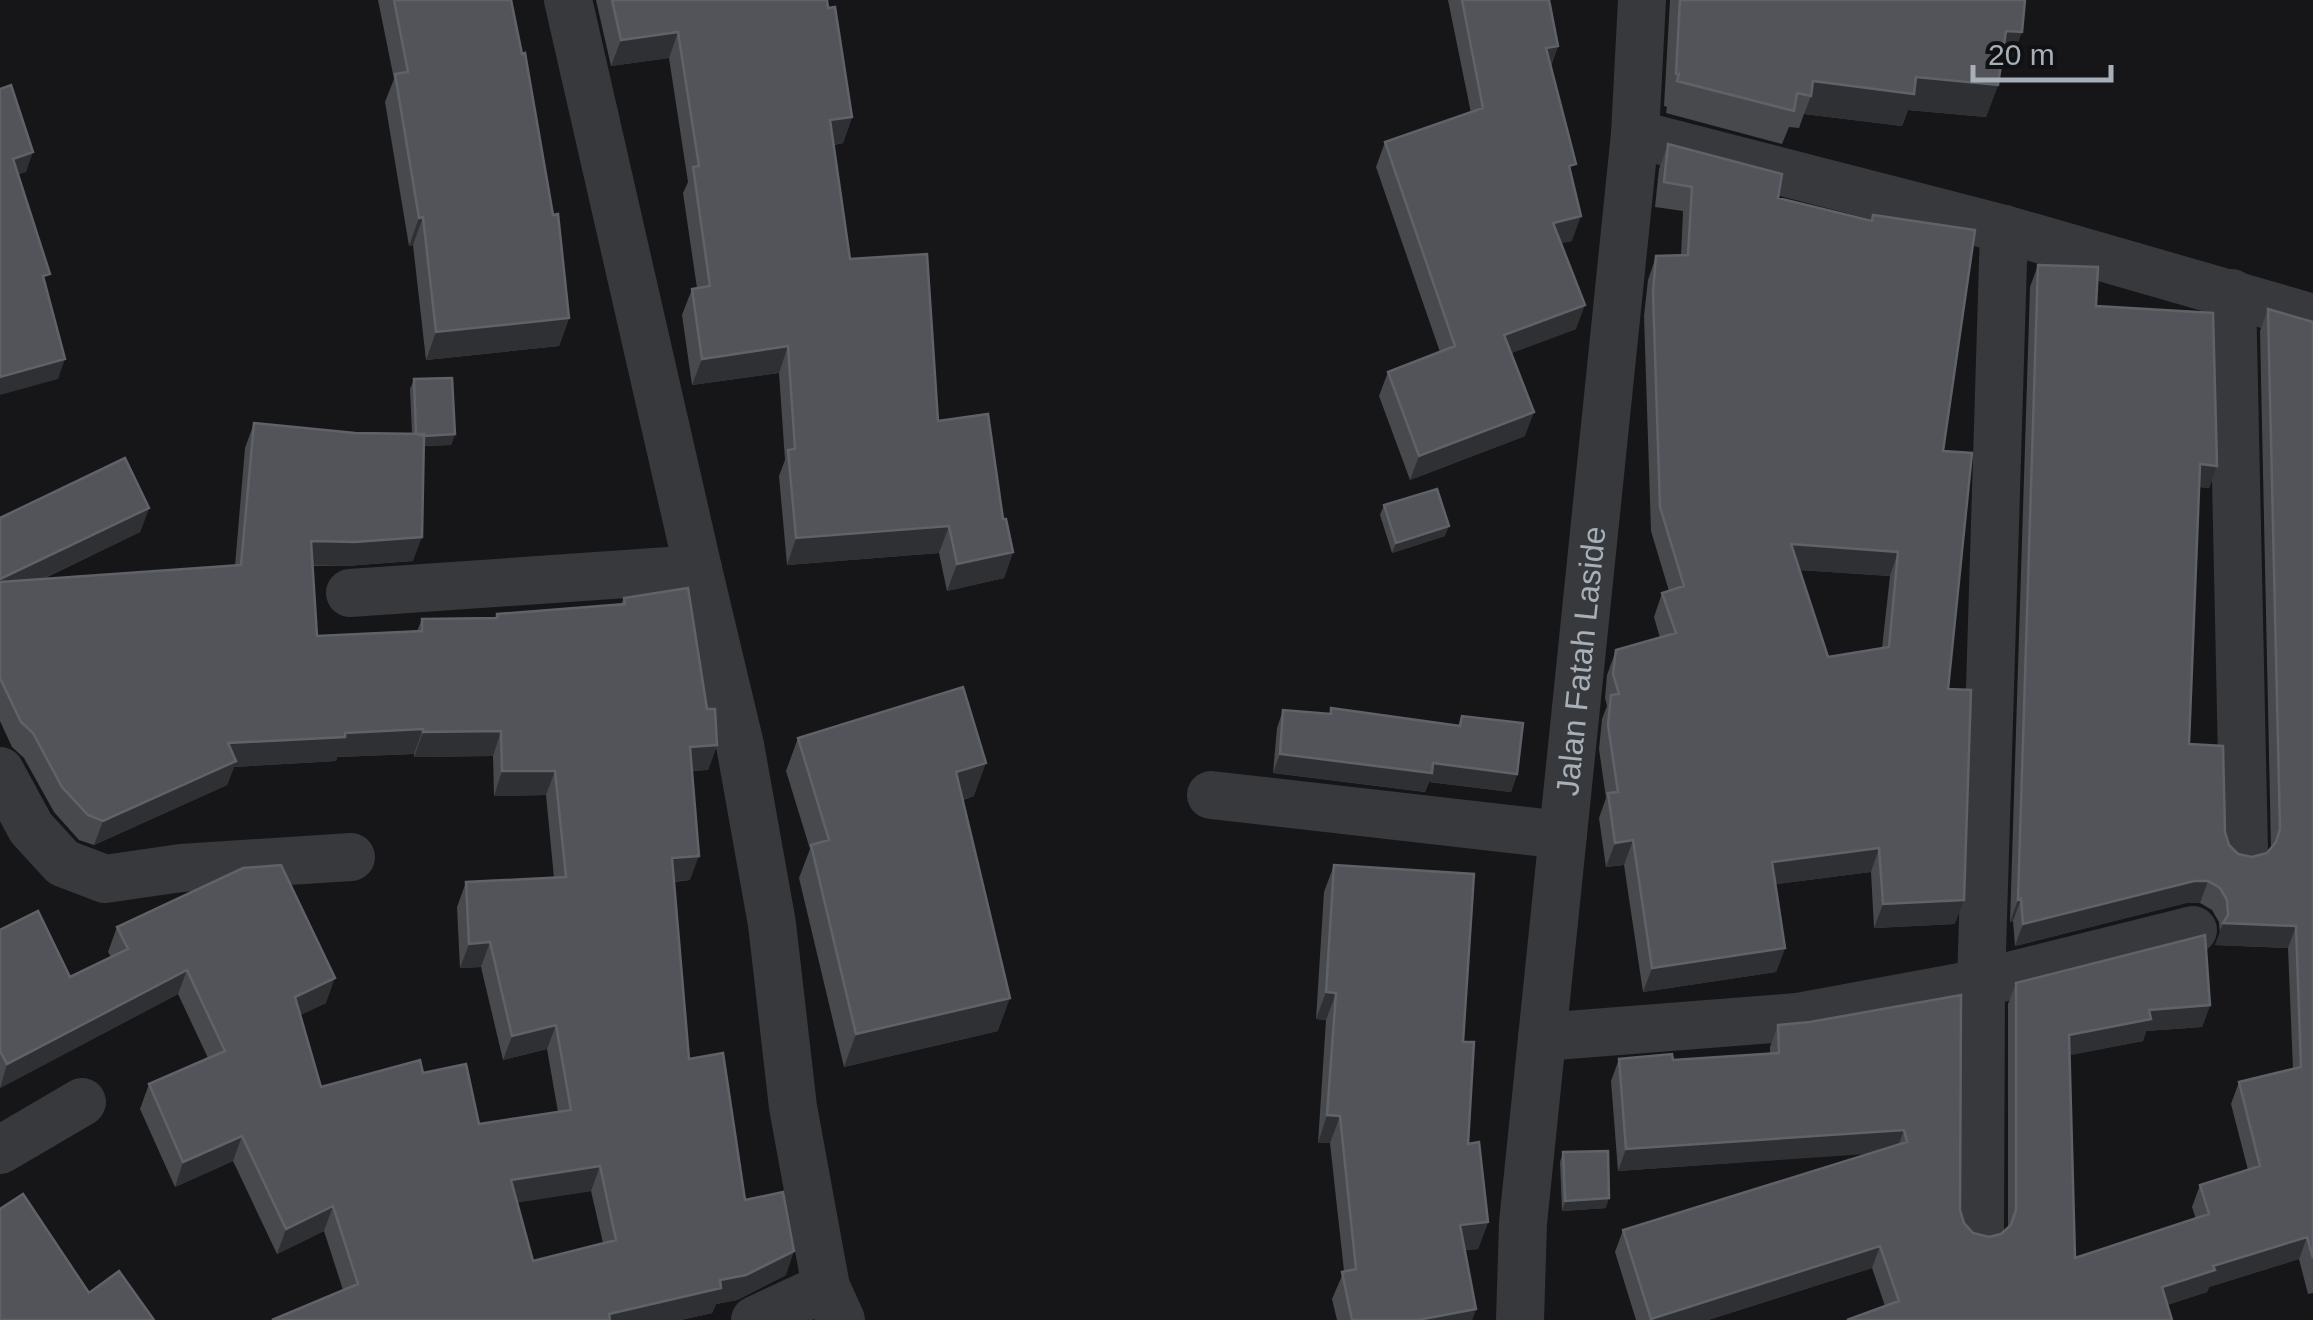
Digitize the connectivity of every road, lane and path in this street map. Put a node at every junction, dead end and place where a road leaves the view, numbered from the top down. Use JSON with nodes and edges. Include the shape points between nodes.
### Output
{"nodes":[{"id":1,"x":568,"y":0,"type":"edge"},
{"id":2,"x":1642,"y":0,"type":"edge"},
{"id":3,"x":1634,"y":134,"type":"junction"},
{"id":4,"x":2004,"y":229,"type":"junction"},
{"id":5,"x":2232,"y":293,"type":"junction"},
{"id":6,"x":2313,"y":318,"type":"edge"},
{"id":7,"x":698,"y":569,"type":"junction"},
{"id":8,"x":350,"y":593,"type":"dead end"},
{"id":9,"x":0,"y":771,"type":"edge"},
{"id":10,"x":1211,"y":795,"type":"dead end"},
{"id":11,"x":1563,"y":835,"type":"junction"},
{"id":12,"x":16,"y":836,"type":"edge"},
{"id":13,"x":2244,"y":852,"type":"edge"},
{"id":14,"x":351,"y":857,"type":"dead end"},
{"id":15,"x":2192,"y":930,"type":"dead end"},
{"id":16,"x":1981,"y":983,"type":"junction"},
{"id":17,"x":1542,"y":1037,"type":"junction"},
{"id":18,"x":82,"y":1102,"type":"dead end"},
{"id":19,"x":0,"y":1150,"type":"edge"},
{"id":20,"x":1980,"y":1232,"type":"edge"},
{"id":21,"x":834,"y":1304,"type":"edge"},
{"id":22,"x":756,"y":1320,"type":"edge"},
{"id":23,"x":1520,"y":1320,"type":"edge"}],
"edges":[{"from":1,"to":7,"type":"street"},
{"from":2,"to":3,"type":"street","name":"Jalan Fatah Laside"},
{"from":3,"to":4,"type":"street"},
{"from":3,"to":11,"type":"street","name":"Jalan Fatah Laside"},
{"from":4,"to":5,"type":"street"},
{"from":4,"to":16,"type":"street"},
{"from":5,"to":6,"type":"street"},
{"from":5,"to":13,"type":"street"},
{"from":7,"to":8,"type":"street"},
{"from":7,"to":21,"type":"street","via":[[747,780],[793,1106]]},
{"from":9,"to":12,"type":"street"},
{"from":10,"to":11,"type":"street"},
{"from":11,"to":17,"type":"street","name":"Jalan Fatah Laside"},
{"from":12,"to":14,"type":"street","via":[[105,879]]},
{"from":15,"to":16,"type":"street"},
{"from":16,"to":17,"type":"street","via":[[1796,1017]]},
{"from":16,"to":20,"type":"street"},
{"from":17,"to":23,"type":"street","name":"Jalan Fatah Laside"},
{"from":18,"to":19,"type":"street"},
{"from":21,"to":22,"type":"street"}]}
